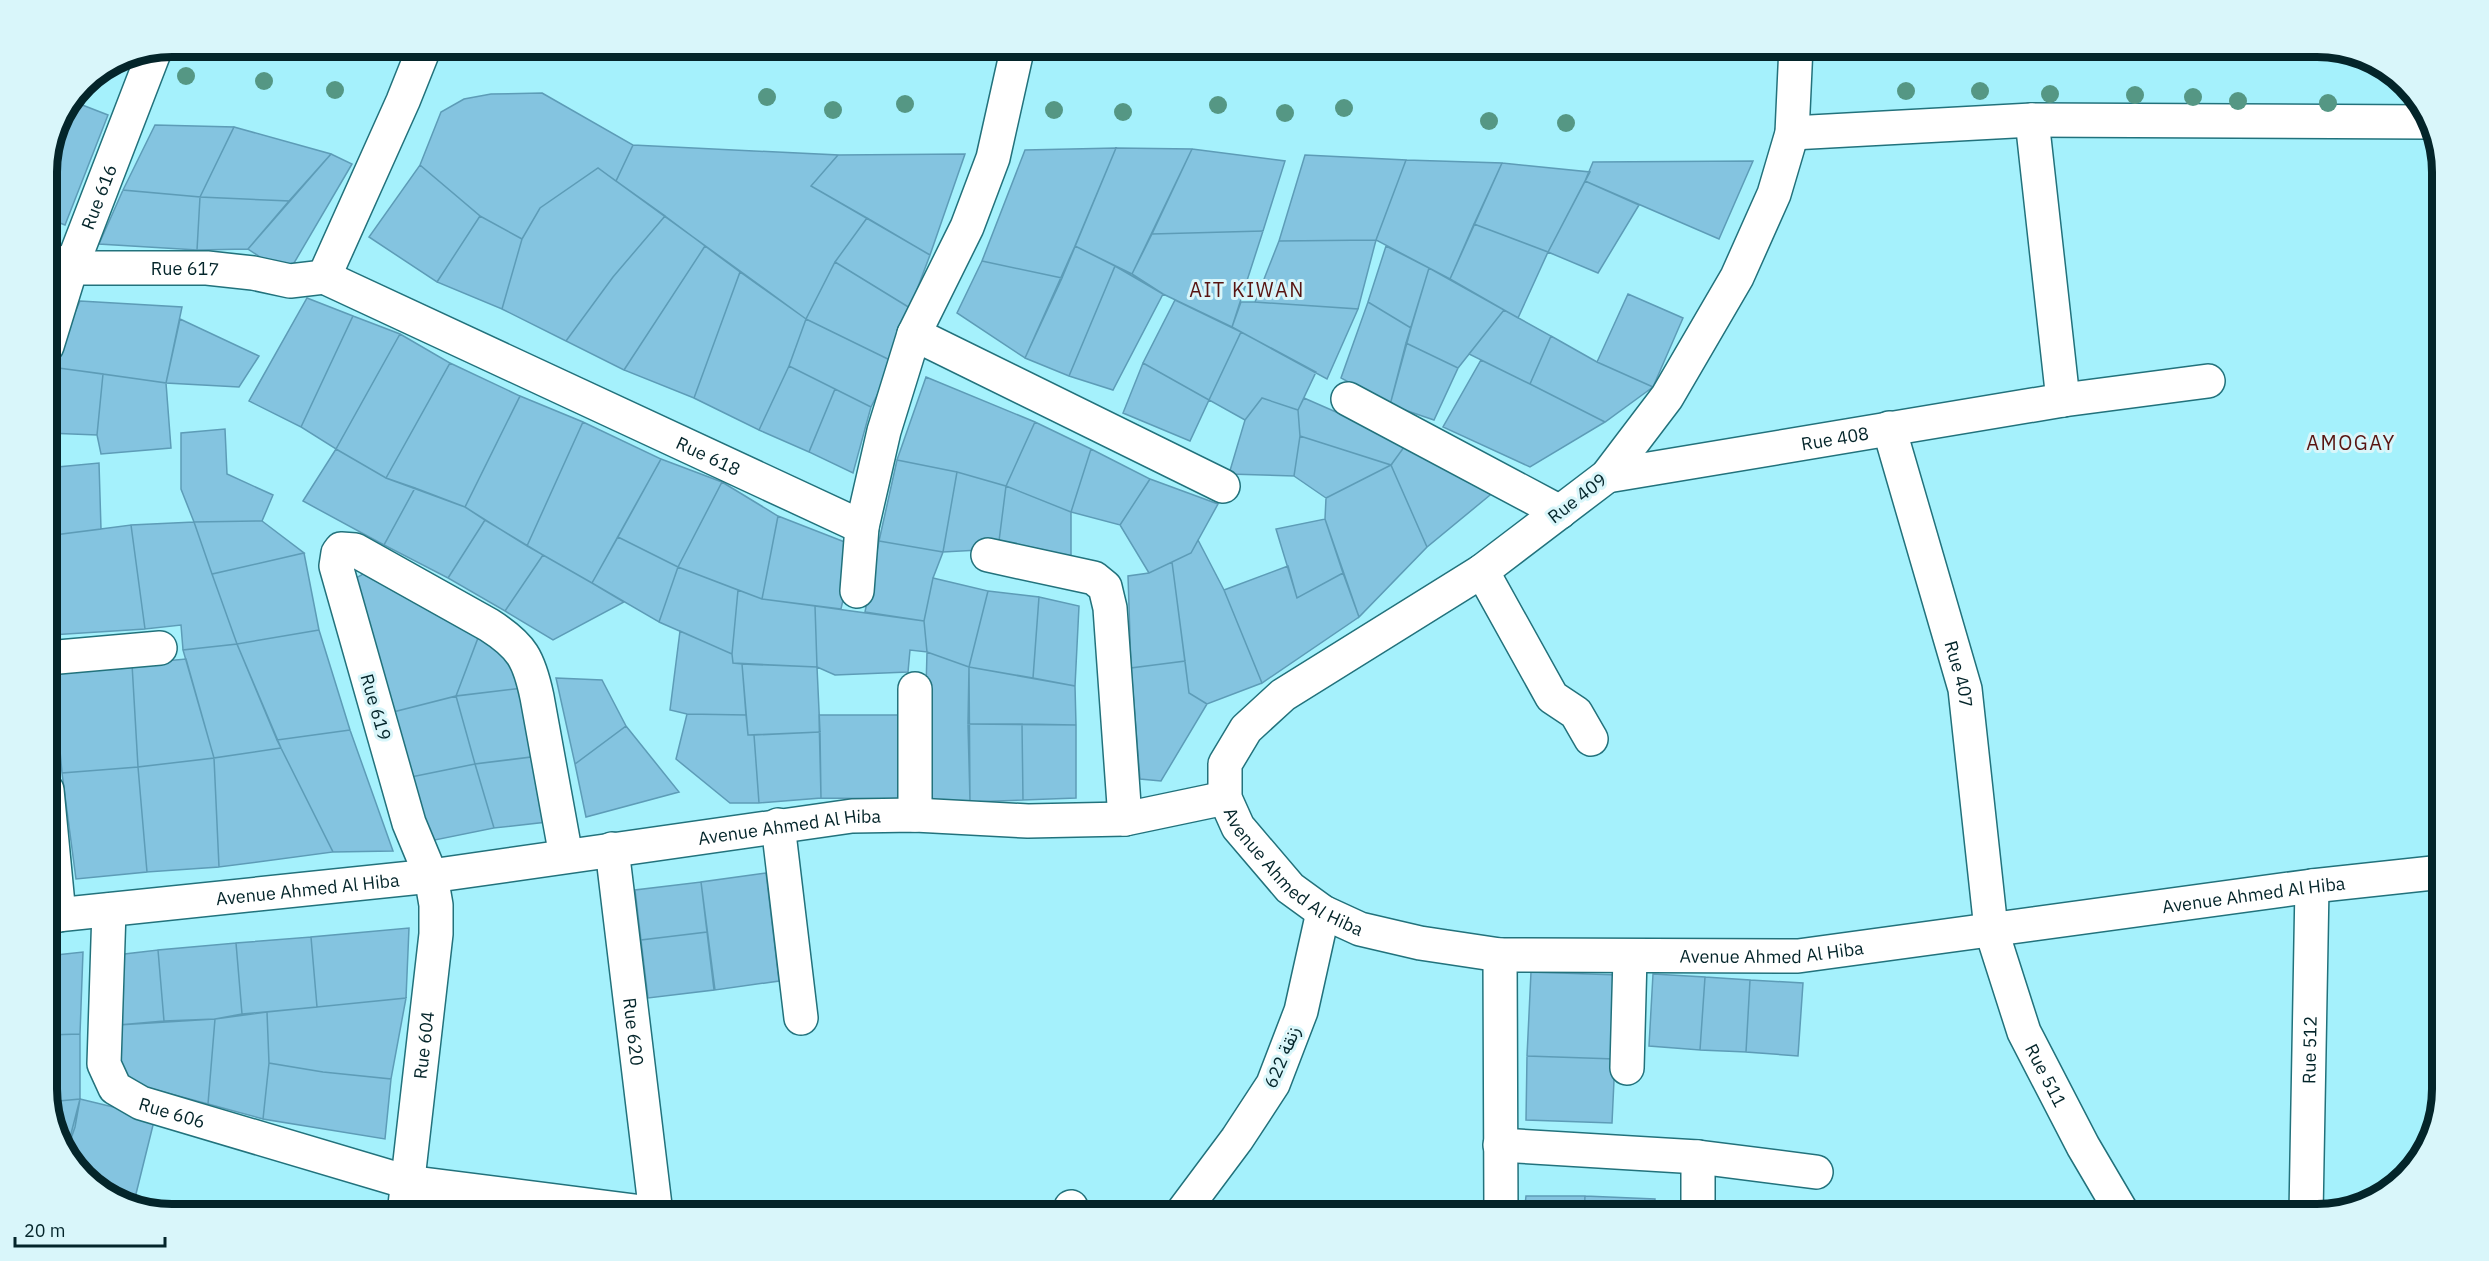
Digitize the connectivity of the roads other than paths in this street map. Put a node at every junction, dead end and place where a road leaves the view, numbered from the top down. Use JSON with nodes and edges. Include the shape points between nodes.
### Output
{"nodes":[{"id":1,"x":421,"y":57,"type":"edge"},
{"id":2,"x":1016,"y":57,"type":"edge"},
{"id":3,"x":1795,"y":57,"type":"edge"},
{"id":4,"x":152,"y":59,"type":"edge"},
{"id":5,"x":2032,"y":120,"type":"junction"},
{"id":6,"x":2420,"y":122,"type":"edge"},
{"id":7,"x":1792,"y":133,"type":"junction"},
{"id":8,"x":59,"y":263,"type":"edge"},
{"id":9,"x":324,"y":277,"type":"junction"},
{"id":10,"x":914,"y":334,"type":"junction"},
{"id":11,"x":2208,"y":381,"type":"dead end"},
{"id":12,"x":1348,"y":399,"type":"dead end"},
{"id":13,"x":2063,"y":400,"type":"junction"},
{"id":14,"x":1888,"y":428,"type":"junction"},
{"id":15,"x":1607,"y":476,"type":"junction"},
{"id":16,"x":1223,"y":486,"type":"dead end"},
{"id":17,"x":1560,"y":512,"type":"junction"},
{"id":18,"x":862,"y":527,"type":"junction"},
{"id":19,"x":988,"y":555,"type":"dead end"},
{"id":20,"x":1482,"y":571,"type":"junction"},
{"id":21,"x":857,"y":591,"type":"dead end"},
{"id":22,"x":160,"y":648,"type":"dead end"},
{"id":23,"x":57,"y":657,"type":"edge"},
{"id":24,"x":915,"y":689,"type":"dead end"},
{"id":25,"x":1591,"y":739,"type":"dead end"},
{"id":26,"x":1225,"y":798,"type":"junction"},
{"id":27,"x":915,"y":815,"type":"junction"},
{"id":28,"x":1125,"y":819,"type":"junction"},
{"id":29,"x":778,"y":825,"type":"junction"},
{"id":30,"x":612,"y":849,"type":"junction"},
{"id":31,"x":566,"y":856,"type":"junction"},
{"id":32,"x":2432,"y":873,"type":"edge"},
{"id":33,"x":431,"y":876,"type":"junction"},
{"id":34,"x":2312,"y":886,"type":"junction"},
{"id":35,"x":109,"y":910,"type":"junction"},
{"id":36,"x":1323,"y":912,"type":"junction"},
{"id":37,"x":57,"y":915,"type":"edge"},
{"id":38,"x":1990,"y":929,"type":"junction"},
{"id":39,"x":1500,"y":955,"type":"junction"},
{"id":40,"x":1630,"y":957,"type":"junction"},
{"id":41,"x":801,"y":1018,"type":"dead end"},
{"id":42,"x":1627,"y":1068,"type":"dead end"},
{"id":43,"x":1500,"y":1145,"type":"junction"},
{"id":44,"x":1698,"y":1157,"type":"junction"},
{"id":45,"x":1816,"y":1172,"type":"dead end"},
{"id":46,"x":406,"y":1182,"type":"junction"},
{"id":47,"x":405,"y":1204,"type":"edge"},
{"id":48,"x":579,"y":1204,"type":"edge"},
{"id":49,"x":656,"y":1204,"type":"edge"},
{"id":50,"x":1189,"y":1204,"type":"edge"},
{"id":51,"x":1501,"y":1204,"type":"edge"},
{"id":52,"x":1698,"y":1204,"type":"edge"},
{"id":53,"x":2117,"y":1204,"type":"edge"},
{"id":54,"x":2306,"y":1204,"type":"edge"}],
"edges":[{"from":1,"to":9,"type":"street"},
{"from":2,"to":10,"type":"street","via":[[993,158],[967,227]]},
{"from":3,"to":7,"type":"street","name":"Rue 409"},
{"from":4,"to":8,"type":"street","name":"Rue 616"},
{"from":5,"to":6,"type":"street"},
{"from":5,"to":7,"type":"street"},
{"from":5,"to":13,"type":"street"},
{"from":7,"to":15,"type":"street","name":"Rue 409","via":[[1774,194],[1737,277],[1667,398]]},
{"from":8,"to":9,"type":"street","name":"Rue 617","via":[[207,268],[290,281]]},
{"from":9,"to":18,"type":"street","name":"Rue 618"},
{"from":10,"to":16,"type":"street"},
{"from":10,"to":18,"type":"street","via":[[884,431]]},
{"from":11,"to":13,"type":"street","name":"Rue 408"},
{"from":12,"to":17,"type":"street"},
{"from":13,"to":14,"type":"street","name":"Rue 408"},
{"from":14,"to":15,"type":"street","name":"Rue 408"},
{"from":14,"to":38,"type":"street","name":"Rue 407","via":[[1965,689]]},
{"from":15,"to":17,"type":"street","name":"Rue 409"},
{"from":17,"to":20,"type":"street","name":"Rue 409"},
{"from":18,"to":21,"type":"street"},
{"from":19,"to":28,"type":"street","via":[[1094,578],[1105,587],[1110,608]]},
{"from":20,"to":25,"type":"street","via":[[1552,697],[1576,713]]},
{"from":20,"to":26,"type":"street","name":"Rue 409","via":[[1283,695],[1246,729],[1224,764]]},
{"from":22,"to":23,"type":"street"},
{"from":24,"to":27,"type":"street"},
{"from":26,"to":28,"type":"street","name":"Avenue Ahmed Al Hiba"},
{"from":26,"to":36,"type":"street","name":"Avenue Ahmed Al Hiba","via":[[1238,827],[1290,888]]},
{"from":27,"to":28,"type":"street","name":"Avenue Ahmed Al Hiba","via":[[1028,821]]},
{"from":27,"to":29,"type":"street","name":"Avenue Ahmed Al Hiba","via":[[852,816]]},
{"from":29,"to":30,"type":"street","name":"Avenue Ahmed Al Hiba"},
{"from":29,"to":41,"type":"street"},
{"from":30,"to":31,"type":"street","name":"Avenue Ahmed Al Hiba"},
{"from":30,"to":49,"type":"street","name":"Rue 620"},
{"from":31,"to":33,"type":"street","name":"Avenue Ahmed Al Hiba"},
{"from":31,"to":33,"type":"street","name":"Rue 619","via":[[537,696],[524,654],[510,638],[489,625],[355,550],[341,549],[336,566],[409,823]]},
{"from":32,"to":34,"type":"street","name":"Avenue Ahmed Al Hiba"},
{"from":33,"to":35,"type":"street","name":"Avenue Ahmed Al Hiba"},
{"from":33,"to":46,"type":"street","name":"Rue 604","via":[[436,934]]},
{"from":34,"to":38,"type":"street","name":"Avenue Ahmed Al Hiba"},
{"from":34,"to":54,"type":"street","name":"Rue 512"},
{"from":35,"to":37,"type":"street","name":"Avenue Ahmed Al Hiba"},
{"from":35,"to":46,"type":"street","name":"Rue 606","via":[[104,1064],[115,1088],[141,1104]]},
{"from":36,"to":39,"type":"street","name":"Avenue Ahmed Al Hiba","via":[[1360,929]]},
{"from":36,"to":50,"type":"street","name":"زنقة 622","via":[[1301,1011],[1273,1084]]},
{"from":38,"to":40,"type":"street","name":"Avenue Ahmed Al Hiba","via":[[1798,956]]},
{"from":38,"to":53,"type":"street","name":"Rue 511","via":[[2025,1032]]},
{"from":39,"to":40,"type":"street","name":"Avenue Ahmed Al Hiba"},
{"from":39,"to":43,"type":"street"},
{"from":40,"to":42,"type":"street"},
{"from":43,"to":44,"type":"street"},
{"from":43,"to":51,"type":"street"},
{"from":44,"to":45,"type":"street"},
{"from":44,"to":52,"type":"street"},
{"from":46,"to":47,"type":"street","name":"Rue 604"},
{"from":46,"to":48,"type":"street","name":"Rue 620"}]}
